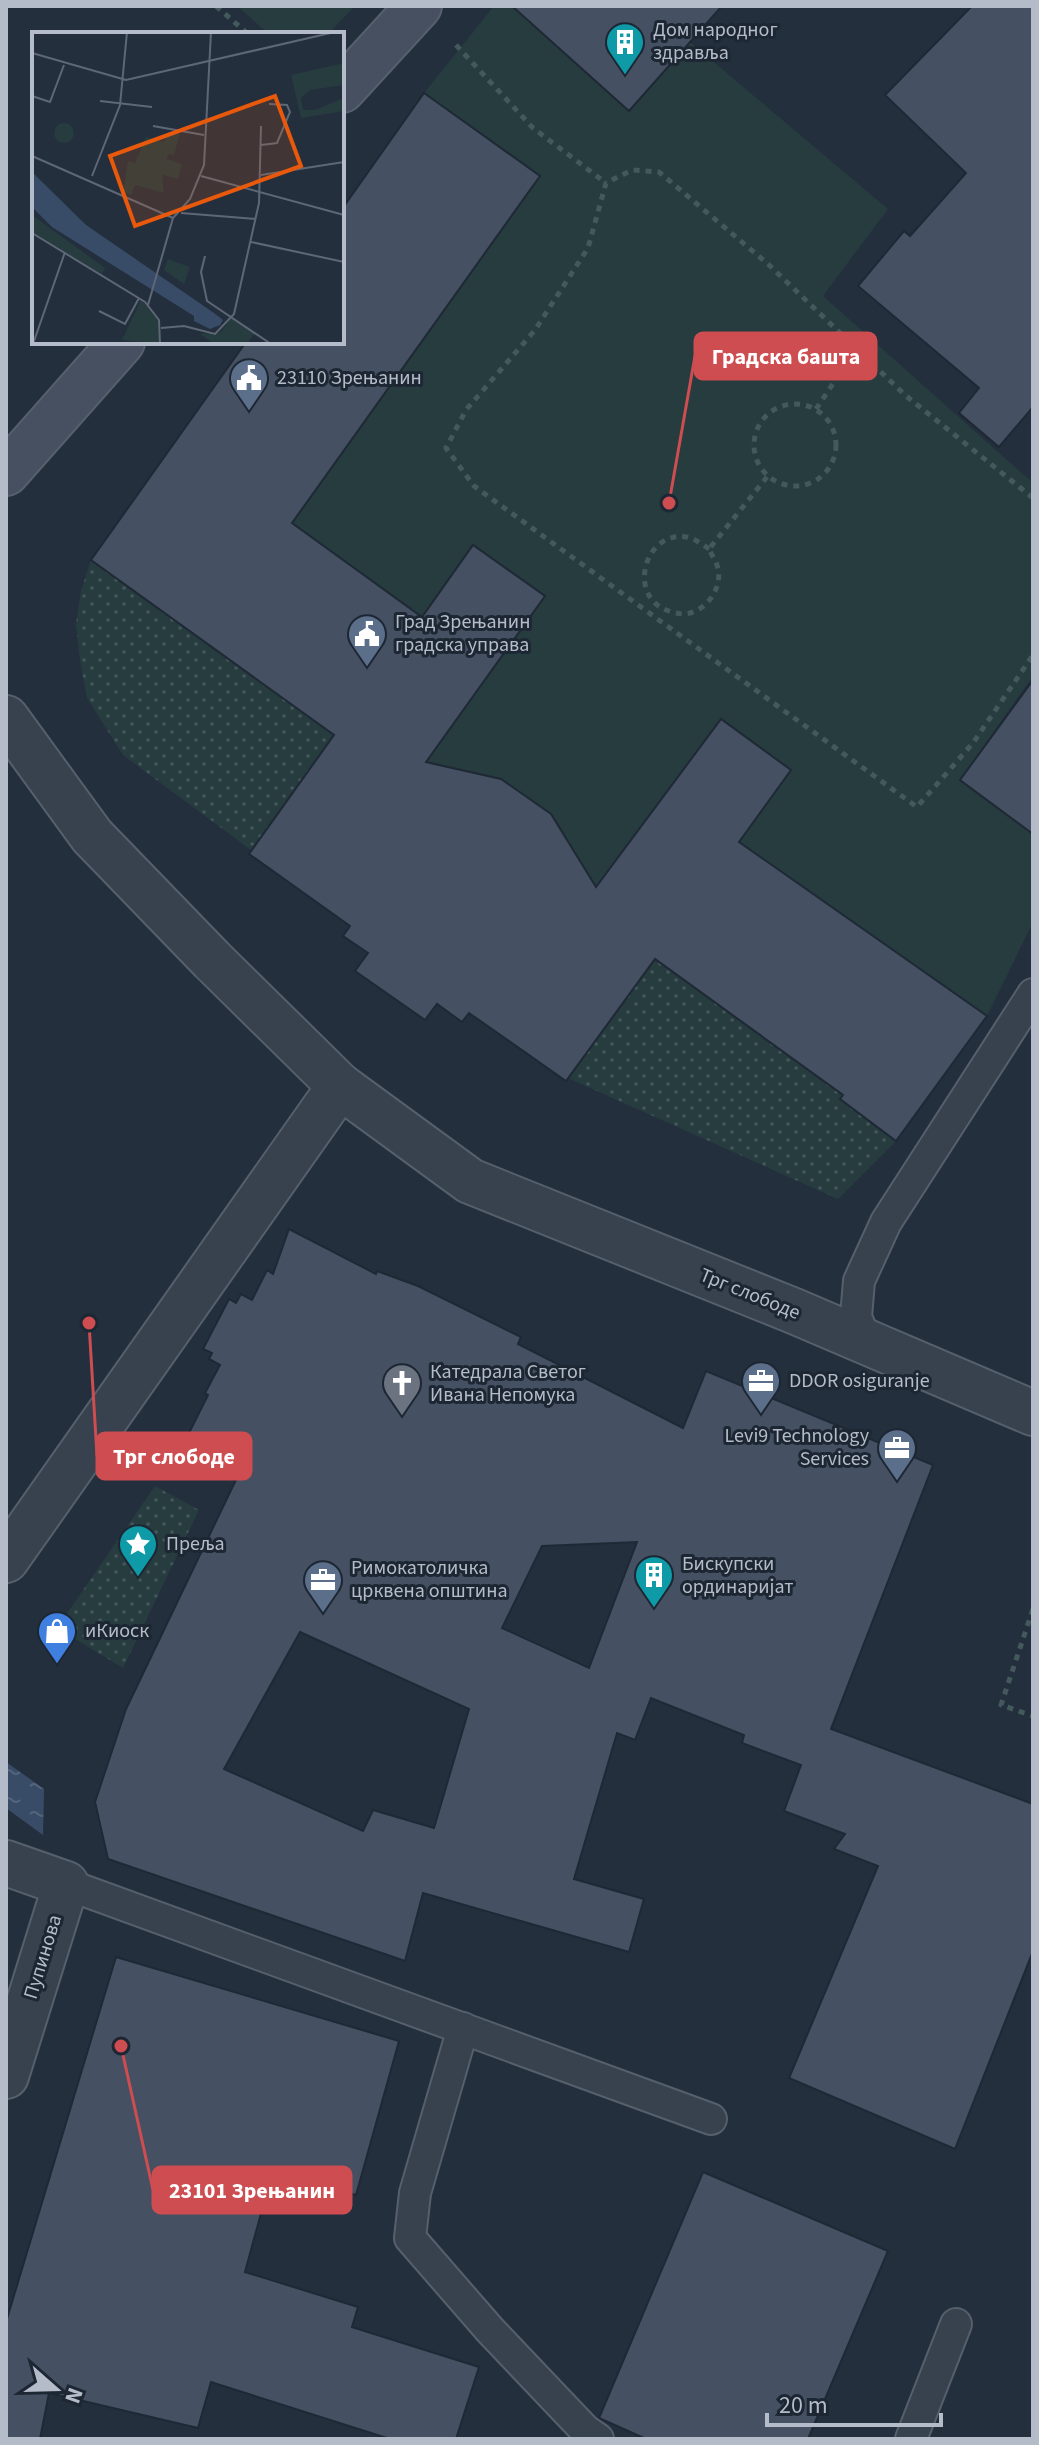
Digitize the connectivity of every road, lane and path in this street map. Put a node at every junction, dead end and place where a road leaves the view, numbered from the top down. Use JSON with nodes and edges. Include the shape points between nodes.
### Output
{"nodes":[{"id":1,"x":216,"y":6,"type":"edge"},
{"id":2,"x":417,"y":9,"type":"edge"},
{"id":3,"x":246,"y":32,"type":"edge"},
{"id":4,"x":344,"y":88,"type":"edge"},
{"id":5,"x":606,"y":183,"type":"junction"},
{"id":6,"x":120,"y":344,"type":"edge"},
{"id":7,"x":857,"y":348,"type":"junction"},
{"id":8,"x":816,"y":409,"type":"junction"},
{"id":9,"x":6,"y":473,"type":"edge"},
{"id":10,"x":767,"y":477,"type":"junction"},
{"id":11,"x":1033,"y":498,"type":"edge"},
{"id":12,"x":709,"y":549,"type":"junction"},
{"id":13,"x":658,"y":607,"type":"junction"},
{"id":14,"x":652,"y":615,"type":"junction"},
{"id":15,"x":1033,"y":655,"type":"edge"},
{"id":16,"x":6,"y":718,"type":"edge"},
{"id":17,"x":1033,"y":994,"type":"edge"},
{"id":18,"x":340,"y":1086,"type":"junction"},
{"id":19,"x":867,"y":1343,"type":"junction"},
{"id":20,"x":1033,"y":1413,"type":"edge"},
{"id":21,"x":6,"y":1560,"type":"edge"},
{"id":22,"x":1033,"y":1609,"type":"edge"},
{"id":23,"x":1033,"y":1716,"type":"edge"},
{"id":24,"x":6,"y":1863,"type":"edge"},
{"id":25,"x":66,"y":1884,"type":"junction"},
{"id":26,"x":463,"y":2028,"type":"junction"},
{"id":27,"x":6,"y":2076,"type":"edge"},
{"id":28,"x":711,"y":2119,"type":"dead end"},
{"id":29,"x":956,"y":2324,"type":"dead end"},
{"id":30,"x":598,"y":2439,"type":"edge"},
{"id":31,"x":911,"y":2439,"type":"edge"}],
"edges":[{"from":1,"to":3,"type":"path"},
{"from":2,"to":4,"type":"street"},
{"from":2,"to":5,"type":"path","via":[[533,128]]},
{"from":5,"to":7,"type":"path","via":[[632,170],[659,172]]},
{"from":5,"to":14,"type":"path","via":[[588,248],[535,330],[466,410],[446,448],[474,486]]},
{"from":6,"to":9,"type":"street"},
{"from":7,"to":8,"type":"path"},
{"from":7,"to":11,"type":"path","via":[[905,395]]},
{"from":8,"to":10,"type":"path","via":[[797,403],[777,407],[761,420],[754,439],[756,459]]},
{"from":8,"to":10,"type":"path","via":[[830,422],[837,441],[834,461],[822,477],[804,486],[784,486]]},
{"from":10,"to":12,"type":"path"},
{"from":12,"to":13,"type":"path","via":[[718,567],[718,586],[707,604],[677,614]]},
{"from":12,"to":13,"type":"path","via":[[687,537],[666,540],[650,551],[642,579]]},
{"from":13,"to":14,"type":"path"},
{"from":14,"to":15,"type":"path","via":[[917,807],[973,743]]},
{"from":16,"to":18,"type":"street","name":"Трг слободе","via":[[92,836]]},
{"from":17,"to":19,"type":"lane","via":[[886,1222],[859,1281],[856,1317]]},
{"from":18,"to":19,"type":"street","name":"Трг слободе","via":[[470,1181]]},
{"from":18,"to":21,"type":"street"},
{"from":19,"to":20,"type":"street","name":"Трг слободе"},
{"from":22,"to":23,"type":"path","via":[[1001,1705]]},
{"from":24,"to":25,"type":"street"},
{"from":25,"to":26,"type":"lane"},
{"from":25,"to":27,"type":"street","name":"Пупинова"},
{"from":26,"to":28,"type":"lane"},
{"from":26,"to":30,"type":"lane","via":[[415,2193],[410,2238],[490,2330]]},
{"from":29,"to":31,"type":"lane"}]}
